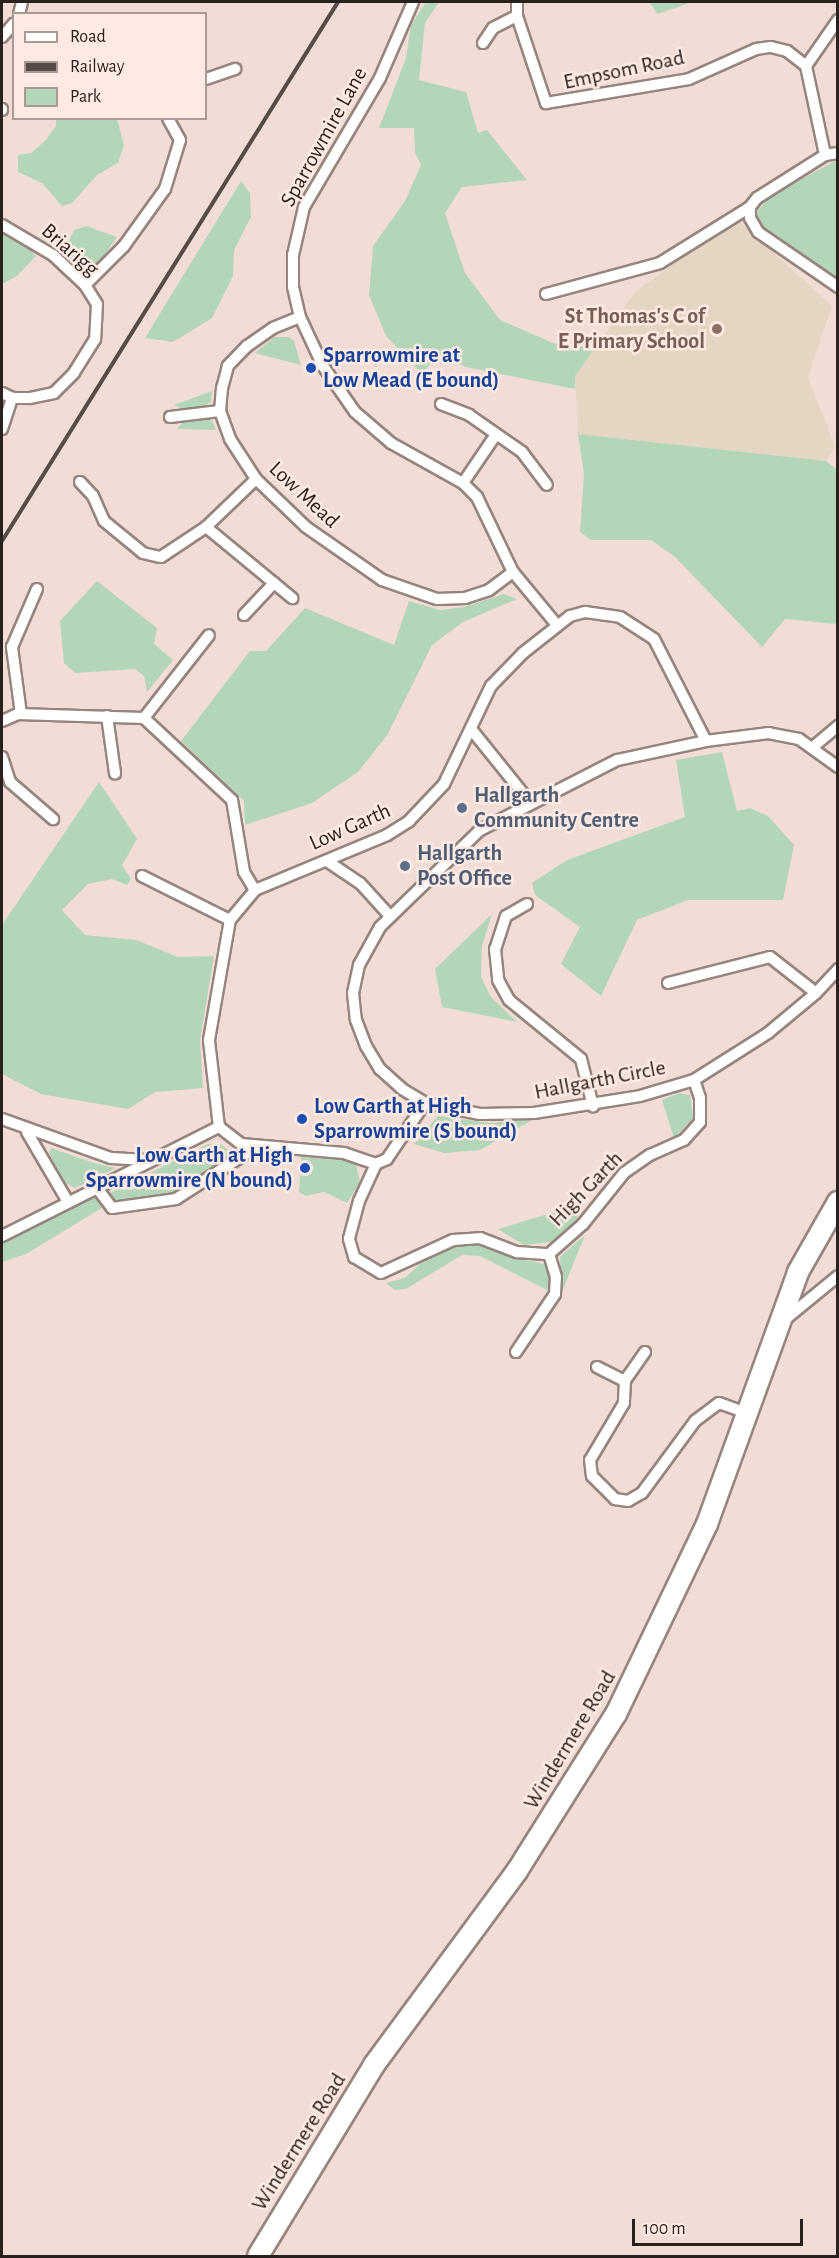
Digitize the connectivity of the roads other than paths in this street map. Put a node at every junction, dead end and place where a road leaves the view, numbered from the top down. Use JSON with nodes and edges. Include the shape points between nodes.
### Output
{"nodes":[{"id":1,"x":413,"y":2,"type":"edge"},
{"id":2,"x":517,"y":2,"type":"edge"},
{"id":3,"x":517,"y":16,"type":"junction"},
{"id":4,"x":837,"y":20,"type":"edge"},
{"id":5,"x":12,"y":26,"type":"edge"},
{"id":6,"x":2,"y":38,"type":"edge"},
{"id":7,"x":483,"y":43,"type":"dead end"},
{"id":8,"x":806,"y":66,"type":"junction"},
{"id":9,"x":235,"y":69,"type":"dead end"},
{"id":10,"x":207,"y":79,"type":"edge"},
{"id":11,"x":169,"y":120,"type":"edge"},
{"id":12,"x":837,"y":153,"type":"edge"},
{"id":13,"x":825,"y":155,"type":"junction"},
{"id":14,"x":750,"y":207,"type":"junction"},
{"id":15,"x":2,"y":225,"type":"edge"},
{"id":16,"x":85,"y":285,"type":"junction"},
{"id":17,"x":837,"y":287,"type":"edge"},
{"id":18,"x":546,"y":294,"type":"dead end"},
{"id":19,"x":300,"y":317,"type":"junction"},
{"id":20,"x":7,"y":395,"type":"edge"},
{"id":21,"x":441,"y":404,"type":"dead end"},
{"id":22,"x":220,"y":411,"type":"junction"},
{"id":23,"x":170,"y":417,"type":"dead end"},
{"id":24,"x":2,"y":429,"type":"edge"},
{"id":25,"x":495,"y":436,"type":"junction"},
{"id":26,"x":256,"y":479,"type":"junction"},
{"id":27,"x":80,"y":482,"type":"dead end"},
{"id":28,"x":463,"y":483,"type":"junction"},
{"id":29,"x":547,"y":485,"type":"dead end"},
{"id":30,"x":206,"y":527,"type":"junction"},
{"id":31,"x":513,"y":572,"type":"junction"},
{"id":32,"x":273,"y":583,"type":"junction"},
{"id":33,"x":37,"y":589,"type":"dead end"},
{"id":34,"x":292,"y":598,"type":"dead end"},
{"id":35,"x":244,"y":615,"type":"dead end"},
{"id":36,"x":556,"y":625,"type":"junction"},
{"id":37,"x":209,"y":635,"type":"dead end"},
{"id":38,"x":21,"y":714,"type":"junction"},
{"id":39,"x":107,"y":716,"type":"junction"},
{"id":40,"x":144,"y":718,"type":"junction"},
{"id":41,"x":2,"y":721,"type":"edge"},
{"id":42,"x":837,"y":726,"type":"edge"},
{"id":43,"x":471,"y":729,"type":"junction"},
{"id":44,"x":706,"y":741,"type":"junction"},
{"id":45,"x":813,"y":747,"type":"junction"},
{"id":46,"x":2,"y":757,"type":"edge"},
{"id":47,"x":837,"y":768,"type":"edge"},
{"id":48,"x":115,"y":773,"type":"dead end"},
{"id":49,"x":530,"y":802,"type":"junction"},
{"id":50,"x":53,"y":819,"type":"dead end"},
{"id":51,"x":327,"y":861,"type":"junction"},
{"id":52,"x":142,"y":876,"type":"dead end"},
{"id":53,"x":255,"y":890,"type":"junction"},
{"id":54,"x":527,"y":904,"type":"dead end"},
{"id":55,"x":390,"y":916,"type":"junction"},
{"id":56,"x":231,"y":920,"type":"junction"},
{"id":57,"x":837,"y":969,"type":"edge"},
{"id":58,"x":668,"y":983,"type":"dead end"},
{"id":59,"x":816,"y":993,"type":"junction"},
{"id":60,"x":694,"y":1080,"type":"junction"},
{"id":61,"x":425,"y":1103,"type":"junction"},
{"id":62,"x":592,"y":1106,"type":"junction"},
{"id":63,"x":2,"y":1119,"type":"edge"},
{"id":64,"x":219,"y":1127,"type":"junction"},
{"id":65,"x":25,"y":1130,"type":"junction"},
{"id":66,"x":256,"y":1147,"type":"junction"},
{"id":67,"x":153,"y":1160,"type":"junction"},
{"id":68,"x":376,"y":1164,"type":"junction"},
{"id":69,"x":97,"y":1188,"type":"junction"},
{"id":70,"x":68,"y":1202,"type":"junction"},
{"id":71,"x":837,"y":1202,"type":"edge"},
{"id":72,"x":2,"y":1236,"type":"edge"},
{"id":73,"x":549,"y":1254,"type":"junction"},
{"id":74,"x":837,"y":1276,"type":"edge"},
{"id":75,"x":775,"y":1328,"type":"junction"},
{"id":76,"x":516,"y":1352,"type":"dead end"},
{"id":77,"x":645,"y":1352,"type":"dead end"},
{"id":78,"x":597,"y":1367,"type":"dead end"},
{"id":79,"x":624,"y":1381,"type":"junction"},
{"id":80,"x":746,"y":1413,"type":"junction"},
{"id":81,"x":258,"y":2256,"type":"edge"}],
"edges":[{"from":1,"to":19,"type":"street","name":"Sparrowmire Lane","via":[[380,78],[304,207],[293,255],[293,287]]},
{"from":2,"to":3,"type":"street","name":"Empsom Road"},
{"from":3,"to":7,"type":"street","via":[[493,28]]},
{"from":3,"to":8,"type":"street","name":"Empsom Road","via":[[543,98],[551,104],[689,79],[771,46],[787,51]]},
{"from":4,"to":8,"type":"street"},
{"from":5,"to":6,"type":"street"},
{"from":8,"to":13,"type":"street"},
{"from":9,"to":10,"type":"street"},
{"from":11,"to":16,"type":"street","via":[[180,140],[165,189],[124,246]]},
{"from":12,"to":13,"type":"street"},
{"from":13,"to":14,"type":"street","via":[[757,198]]},
{"from":14,"to":17,"type":"street","via":[[750,218],[758,232]]},
{"from":14,"to":18,"type":"street","via":[[660,263]]},
{"from":15,"to":16,"type":"street","name":"Briarigg","via":[[53,255]]},
{"from":16,"to":20,"type":"street","name":"Briarigg","via":[[97,304],[95,339],[74,374],[54,393]]},
{"from":19,"to":22,"type":"street","via":[[247,345],[228,366]]},
{"from":19,"to":28,"type":"street","name":"Sparrowmire Lane","via":[[323,366],[355,412],[391,443]]},
{"from":20,"to":24,"type":"street"},
{"from":21,"to":25,"type":"street","via":[[469,415]]},
{"from":22,"to":23,"type":"street"},
{"from":22,"to":26,"type":"street","name":"Low Mead","via":[[230,438]]},
{"from":25,"to":28,"type":"street"},
{"from":25,"to":29,"type":"street","via":[[522,452]]},
{"from":26,"to":30,"type":"street"},
{"from":26,"to":31,"type":"street","name":"Low Mead","via":[[306,527],[382,580],[437,599],[465,598],[489,590]]},
{"from":27,"to":30,"type":"street","via":[[93,496],[104,521],[143,553],[160,557]]},
{"from":28,"to":31,"type":"street","name":"Sparrowmire Lane","via":[[488,514]]},
{"from":30,"to":32,"type":"street"},
{"from":31,"to":36,"type":"street","name":"Sparrowmire Lane"},
{"from":32,"to":34,"type":"street"},
{"from":32,"to":35,"type":"street"},
{"from":33,"to":38,"type":"street","via":[[12,647]]},
{"from":36,"to":43,"type":"street","name":"Low Garth","via":[[490,686]]},
{"from":36,"to":44,"type":"street","name":"Low Garth","via":[[585,612],[604,612],[642,628],[664,655]]},
{"from":37,"to":40,"type":"street"},
{"from":38,"to":39,"type":"street"},
{"from":38,"to":41,"type":"street"},
{"from":39,"to":40,"type":"street"},
{"from":39,"to":48,"type":"street"},
{"from":40,"to":53,"type":"street","via":[[232,800],[243,872]]},
{"from":42,"to":45,"type":"street"},
{"from":43,"to":49,"type":"street"},
{"from":43,"to":51,"type":"street","name":"Low Garth","via":[[444,784],[409,821]]},
{"from":44,"to":45,"type":"street","name":"Hallgarth Circle","via":[[769,733],[798,739]]},
{"from":44,"to":49,"type":"street","name":"Hallgarth Circle","via":[[617,760]]},
{"from":45,"to":47,"type":"street","name":"Hallgarth Circle"},
{"from":46,"to":50,"type":"street","via":[[10,782]]},
{"from":49,"to":55,"type":"street","name":"Hallgarth Circle","via":[[480,830]]},
{"from":51,"to":53,"type":"street","name":"Low Garth"},
{"from":51,"to":55,"type":"street","via":[[360,883]]},
{"from":52,"to":56,"type":"street"},
{"from":53,"to":56,"type":"street","name":"Low Garth"},
{"from":54,"to":62,"type":"street","via":[[506,916],[495,949],[498,980],[509,1000],[580,1059]]},
{"from":55,"to":61,"type":"street","name":"Hallgarth Circle","via":[[359,965],[353,993],[356,1020],[380,1069]]},
{"from":56,"to":64,"type":"street","name":"Low Garth","via":[[209,1040]]},
{"from":57,"to":59,"type":"street","name":"Hallgarth Circle"},
{"from":58,"to":59,"type":"street","via":[[770,957]]},
{"from":59,"to":60,"type":"street","name":"Hallgarth Circle","via":[[768,1033]]},
{"from":60,"to":62,"type":"street","name":"Hallgarth Circle"},
{"from":60,"to":73,"type":"street","name":"High Garth","via":[[700,1098],[700,1122],[684,1140],[650,1155],[624,1173],[583,1224]]},
{"from":61,"to":62,"type":"street","name":"Hallgarth Circle","via":[[480,1114]]},
{"from":61,"to":68,"type":"street","name":"High Garth","via":[[387,1159]]},
{"from":63,"to":65,"type":"street"},
{"from":64,"to":66,"type":"street","via":[[241,1144]]},
{"from":64,"to":67,"type":"street"},
{"from":65,"to":67,"type":"street","via":[[111,1158]]},
{"from":65,"to":70,"type":"street","via":[[36,1141]]},
{"from":66,"to":68,"type":"street","via":[[344,1153]]},
{"from":66,"to":69,"type":"street","via":[[176,1199],[112,1208]]},
{"from":67,"to":69,"type":"street"},
{"from":68,"to":73,"type":"street","name":"High Garth","via":[[359,1201],[349,1239],[354,1257],[364,1266],[381,1273],[453,1240],[480,1238],[517,1252]]},
{"from":69,"to":70,"type":"street"},
{"from":70,"to":72,"type":"street"},
{"from":71,"to":75,"type":"highway","name":"Windermere Road","via":[[798,1272]]},
{"from":73,"to":76,"type":"street","via":[[556,1277],[555,1294]]},
{"from":74,"to":75,"type":"street"},
{"from":75,"to":80,"type":"highway","name":"Windermere Road"},
{"from":77,"to":79,"type":"street"},
{"from":78,"to":79,"type":"street"},
{"from":79,"to":80,"type":"street","via":[[624,1403],[590,1460],[592,1476],[615,1499],[628,1501],[642,1493],[695,1421],[719,1403]]},
{"from":80,"to":81,"type":"highway","name":"Windermere Road","via":[[690,1562],[598,1746],[517,1871],[374,2065]]}]}
